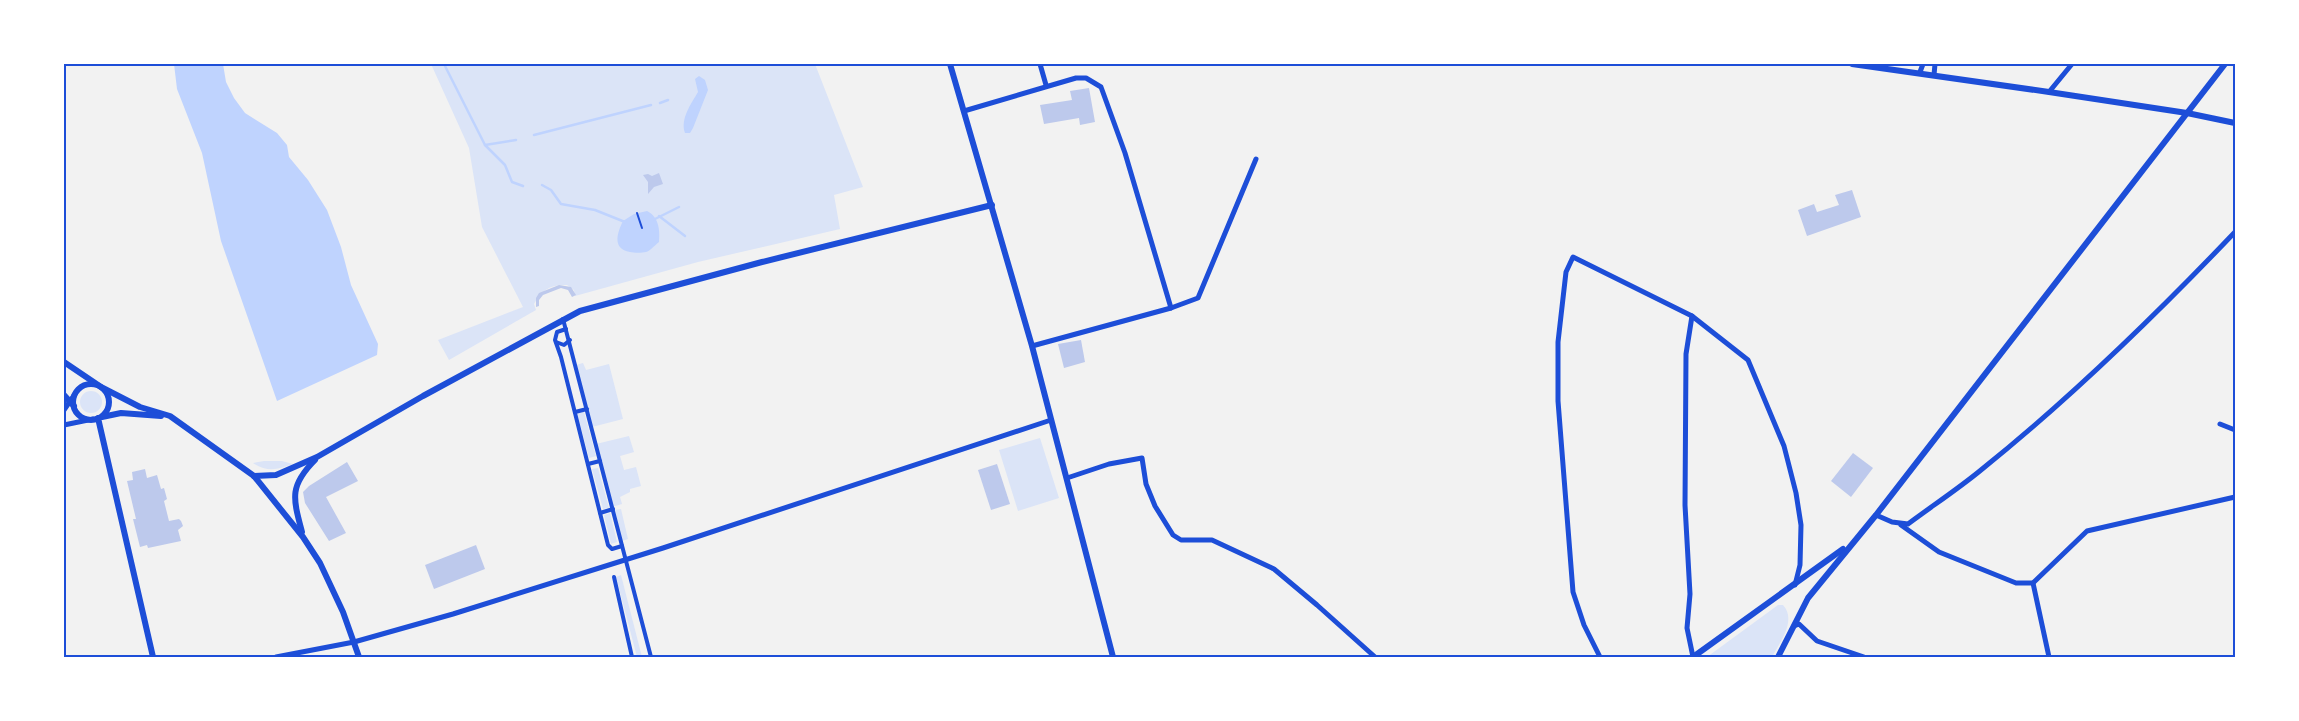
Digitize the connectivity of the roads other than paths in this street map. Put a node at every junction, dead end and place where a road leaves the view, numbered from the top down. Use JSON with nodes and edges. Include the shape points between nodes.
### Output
{"nodes":[{"id":1,"x":950,"y":64,"type":"edge"},
{"id":2,"x":1040,"y":64,"type":"edge"},
{"id":3,"x":1852,"y":64,"type":"edge"},
{"id":4,"x":1923,"y":64,"type":"edge"},
{"id":5,"x":1935,"y":64,"type":"edge"},
{"id":6,"x":2072,"y":64,"type":"edge"},
{"id":7,"x":2225,"y":64,"type":"edge"},
{"id":8,"x":1920,"y":72,"type":"junction"},
{"id":9,"x":1934,"y":75,"type":"junction"},
{"id":10,"x":1046,"y":85,"type":"junction"},
{"id":11,"x":2049,"y":92,"type":"junction"},
{"id":12,"x":964,"y":111,"type":"junction"},
{"id":13,"x":2187,"y":113,"type":"junction"},
{"id":14,"x":2235,"y":123,"type":"edge"},
{"id":15,"x":1256,"y":159,"type":"dead end"},
{"id":16,"x":992,"y":205,"type":"junction"},
{"id":17,"x":2235,"y":232,"type":"edge"},
{"id":18,"x":1171,"y":308,"type":"junction"},
{"id":19,"x":1692,"y":316,"type":"junction"},
{"id":20,"x":563,"y":319,"type":"junction"},
{"id":21,"x":566,"y":329,"type":"junction"},
{"id":22,"x":570,"y":340,"type":"junction"},
{"id":23,"x":556,"y":342,"type":"junction"},
{"id":24,"x":1032,"y":346,"type":"junction"},
{"id":25,"x":64,"y":362,"type":"edge"},
{"id":26,"x":101,"y":387,"type":"junction"},
{"id":27,"x":64,"y":395,"type":"edge"},
{"id":28,"x":69,"y":403,"type":"edge"},
{"id":29,"x":64,"y":409,"type":"edge"},
{"id":30,"x":588,"y":409,"type":"junction"},
{"id":31,"x":575,"y":412,"type":"junction"},
{"id":32,"x":170,"y":416,"type":"junction"},
{"id":33,"x":97,"y":418,"type":"junction"},
{"id":34,"x":1051,"y":420,"type":"junction"},
{"id":35,"x":2220,"y":424,"type":"dead end"},
{"id":36,"x":64,"y":425,"type":"edge"},
{"id":37,"x":2235,"y":430,"type":"edge"},
{"id":38,"x":317,"y":457,"type":"junction"},
{"id":39,"x":600,"y":461,"type":"junction"},
{"id":40,"x":588,"y":464,"type":"junction"},
{"id":41,"x":254,"y":476,"type":"junction"},
{"id":42,"x":1067,"y":478,"type":"junction"},
{"id":43,"x":2235,"y":497,"type":"edge"},
{"id":44,"x":613,"y":509,"type":"junction"},
{"id":45,"x":600,"y":513,"type":"junction"},
{"id":46,"x":1876,"y":515,"type":"junction"},
{"id":47,"x":1900,"y":525,"type":"junction"},
{"id":48,"x":303,"y":537,"type":"junction"},
{"id":49,"x":1852,"y":542,"type":"junction"},
{"id":50,"x":622,"y":546,"type":"junction"},
{"id":51,"x":625,"y":560,"type":"junction"},
{"id":52,"x":614,"y":577,"type":"dead end"},
{"id":53,"x":2033,"y":583,"type":"junction"},
{"id":54,"x":1794,"y":586,"type":"junction"},
{"id":55,"x":1794,"y":626,"type":"junction"},
{"id":56,"x":354,"y":642,"type":"junction"},
{"id":57,"x":152,"y":657,"type":"edge"},
{"id":58,"x":276,"y":657,"type":"edge"},
{"id":59,"x":359,"y":657,"type":"edge"},
{"id":60,"x":632,"y":657,"type":"edge"},
{"id":61,"x":651,"y":657,"type":"edge"},
{"id":62,"x":1113,"y":657,"type":"edge"},
{"id":63,"x":1375,"y":657,"type":"edge"},
{"id":64,"x":1600,"y":657,"type":"edge"},
{"id":65,"x":1693,"y":657,"type":"edge"},
{"id":66,"x":1778,"y":657,"type":"edge"},
{"id":67,"x":1864,"y":657,"type":"edge"},
{"id":68,"x":2049,"y":657,"type":"edge"}],
"edges":[{"from":1,"to":12,"type":"street"},
{"from":2,"to":10,"type":"street"},
{"from":3,"to":8,"type":"street"},
{"from":4,"to":8,"type":"street"},
{"from":5,"to":9,"type":"street"},
{"from":6,"to":11,"type":"street"},
{"from":7,"to":13,"type":"street"},
{"from":8,"to":9,"type":"street"},
{"from":9,"to":11,"type":"street"},
{"from":10,"to":12,"type":"street"},
{"from":10,"to":18,"type":"street","via":[[1086,78],[1101,87],[1125,153]]},
{"from":11,"to":13,"type":"street"},
{"from":12,"to":16,"type":"street"},
{"from":13,"to":14,"type":"street"},
{"from":13,"to":46,"type":"street"},
{"from":15,"to":18,"type":"street","via":[[1198,298]]},
{"from":16,"to":20,"type":"street","via":[[700,278],[580,311]]},
{"from":16,"to":24,"type":"street"},
{"from":17,"to":47,"type":"street","via":[[2170,301],[2062,402],[1980,470],[1908,524]]},
{"from":18,"to":24,"type":"street"},
{"from":19,"to":54,"type":"street","via":[[1748,360],[1784,446],[1801,525],[1800,565]]},
{"from":19,"to":64,"type":"street","via":[[1573,257],[1566,272],[1558,342],[1559,408],[1572,592]]},
{"from":19,"to":65,"type":"street","via":[[1686,354],[1685,505],[1690,594],[1687,628]]},
{"from":20,"to":21,"type":"street"},
{"from":20,"to":38,"type":"street"},
{"from":21,"to":22,"type":"street"},
{"from":21,"to":23,"type":"street","via":[[557,332]]},
{"from":22,"to":23,"type":"street","via":[[564,345]]},
{"from":22,"to":30,"type":"street"},
{"from":23,"to":31,"type":"street"},
{"from":24,"to":34,"type":"street"},
{"from":25,"to":26,"type":"street"},
{"from":26,"to":28,"type":"street","via":[[86,385]]},
{"from":26,"to":32,"type":"street","via":[[140,407]]},
{"from":26,"to":33,"type":"street","via":[[108,396],[109,404],[105,413]]},
{"from":27,"to":28,"type":"street"},
{"from":28,"to":29,"type":"street"},
{"from":28,"to":33,"type":"street","via":[[82,416]]},
{"from":30,"to":31,"type":"street"},
{"from":30,"to":39,"type":"street"},
{"from":31,"to":40,"type":"street"},
{"from":32,"to":33,"type":"street","via":[[122,413]]},
{"from":32,"to":41,"type":"street"},
{"from":33,"to":36,"type":"street"},
{"from":33,"to":57,"type":"street"},
{"from":34,"to":42,"type":"street"},
{"from":34,"to":51,"type":"street"},
{"from":35,"to":37,"type":"street"},
{"from":38,"to":41,"type":"street","via":[[276,475]]},
{"from":38,"to":48,"type":"street","via":[[300,475],[296,485],[297,512]]},
{"from":39,"to":40,"type":"street"},
{"from":39,"to":44,"type":"street"},
{"from":40,"to":45,"type":"street"},
{"from":41,"to":48,"type":"street"},
{"from":42,"to":62,"type":"street"},
{"from":42,"to":63,"type":"street","via":[[1109,464],[1142,458],[1146,484],[1173,535],[1181,540],[1212,540],[1274,569]]},
{"from":43,"to":53,"type":"street","via":[[2087,531]]},
{"from":44,"to":45,"type":"street"},
{"from":44,"to":50,"type":"street"},
{"from":45,"to":50,"type":"street","via":[[609,548]]},
{"from":46,"to":47,"type":"street"},
{"from":46,"to":49,"type":"street"},
{"from":47,"to":53,"type":"street","via":[[1939,552],[2016,582]]},
{"from":48,"to":56,"type":"street","via":[[320,563]]},
{"from":49,"to":54,"type":"street"},
{"from":49,"to":55,"type":"street","via":[[1808,598]]},
{"from":50,"to":51,"type":"street"},
{"from":51,"to":56,"type":"street"},
{"from":51,"to":61,"type":"street"},
{"from":52,"to":60,"type":"street"},
{"from":53,"to":68,"type":"street"},
{"from":54,"to":65,"type":"street"},
{"from":55,"to":66,"type":"street"},
{"from":55,"to":67,"type":"street","via":[[1799,624],[1817,640]]},
{"from":56,"to":58,"type":"street"},
{"from":56,"to":59,"type":"street"}]}
